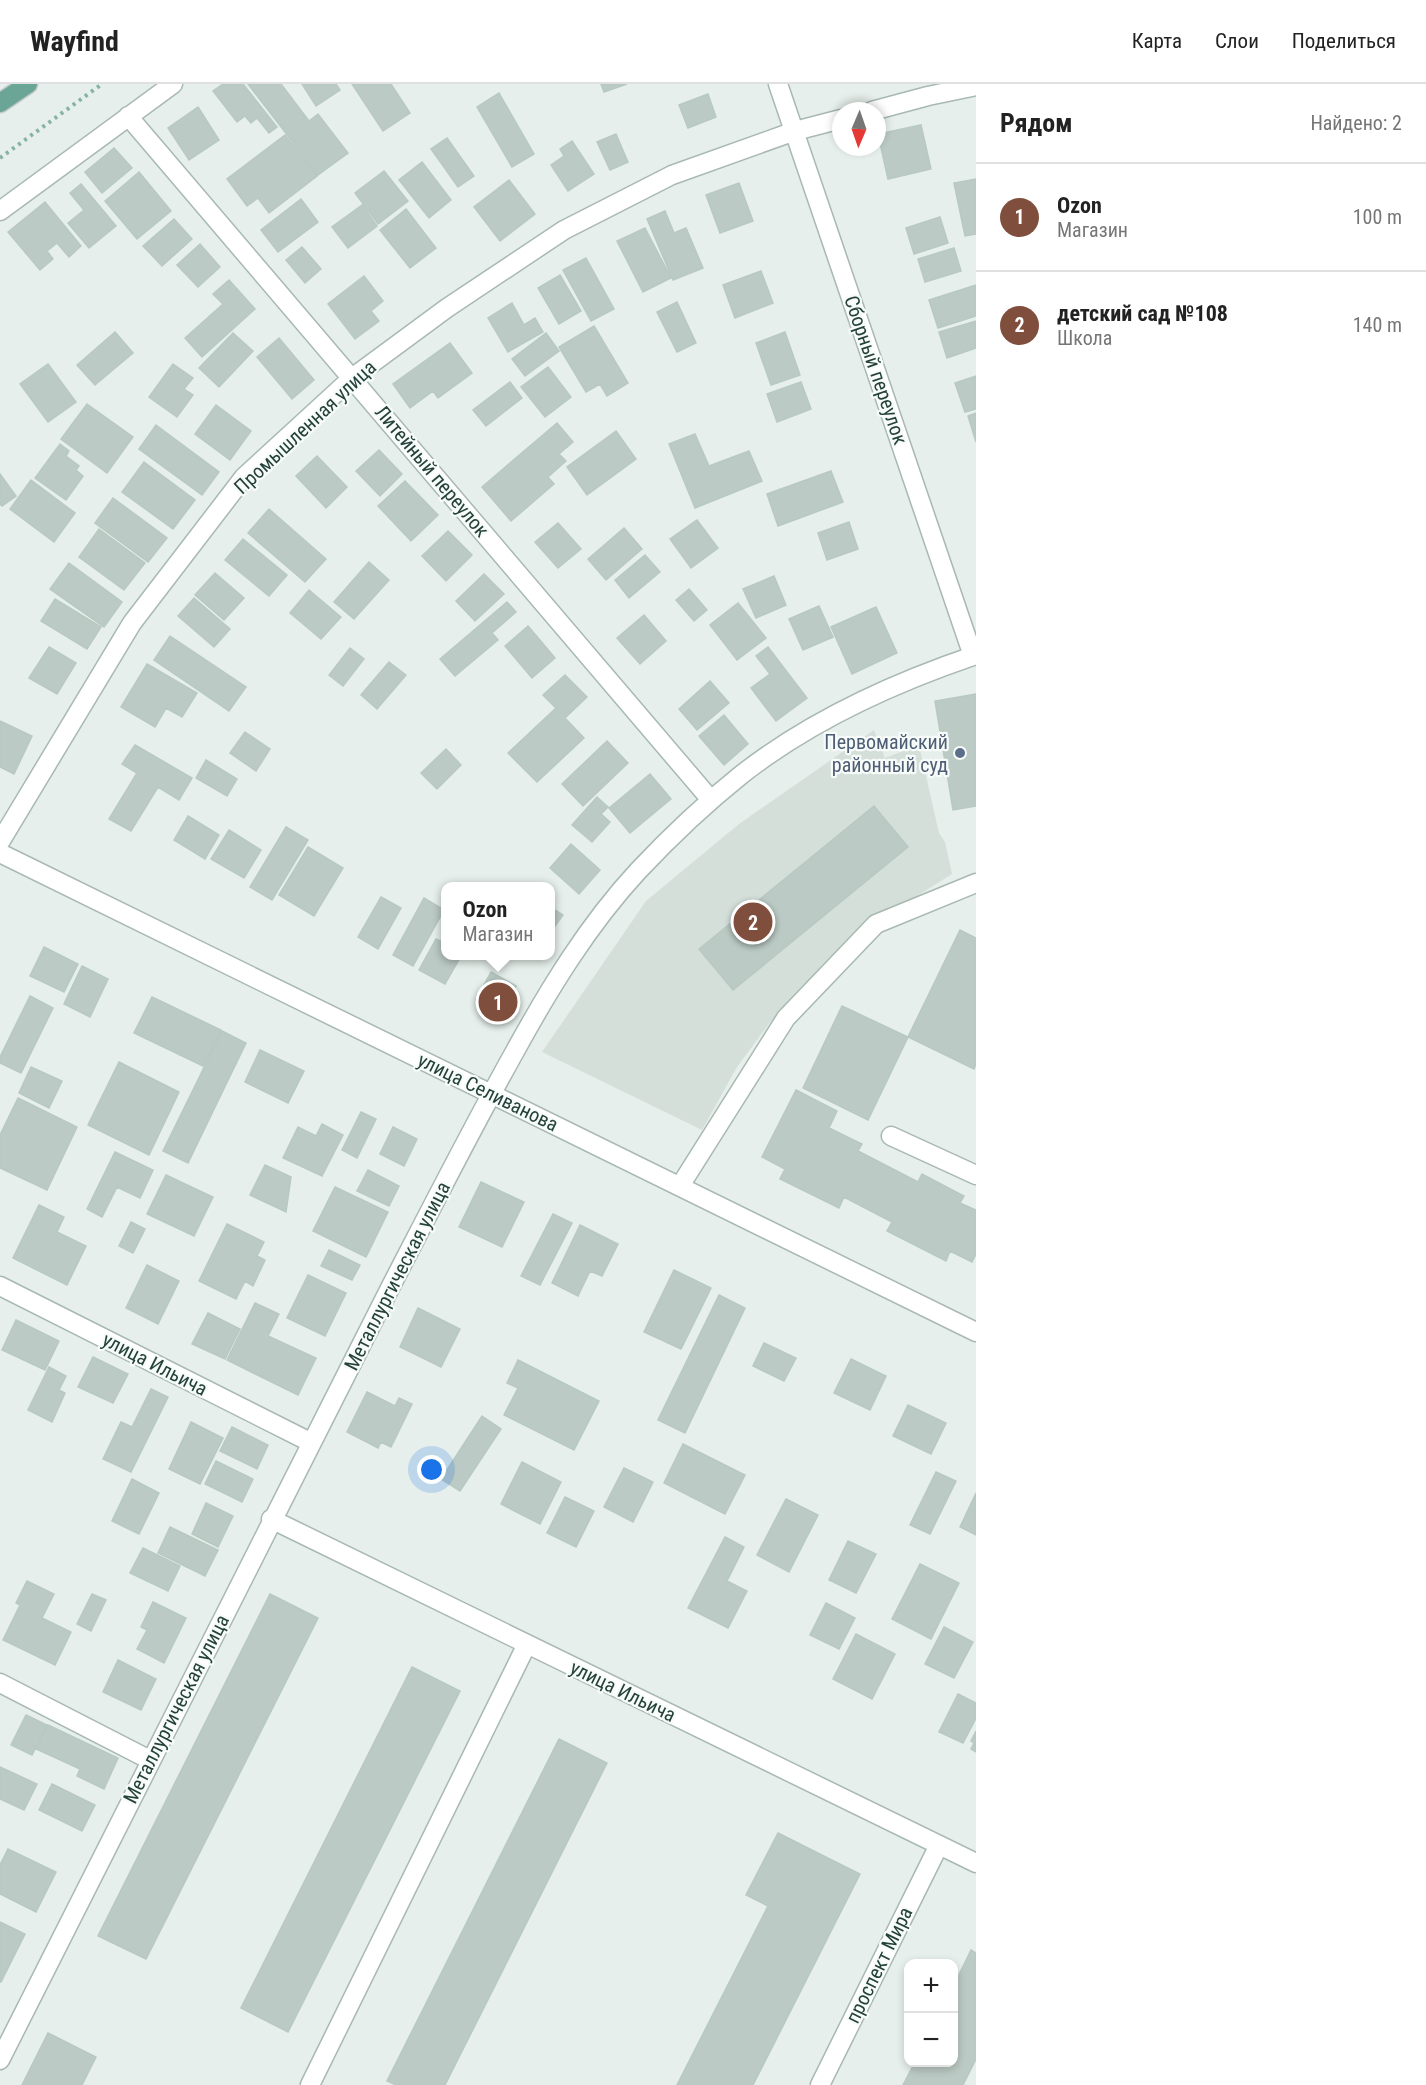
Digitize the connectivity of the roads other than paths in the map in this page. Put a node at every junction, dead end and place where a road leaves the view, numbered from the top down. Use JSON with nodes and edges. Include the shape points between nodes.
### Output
{"nodes":[{"id":1,"x":28,"y":84,"type":"edge"},
{"id":2,"x":173,"y":84,"type":"edge"},
{"id":3,"x":778,"y":84,"type":"edge"},
{"id":4,"x":976,"y":86,"type":"edge"},
{"id":5,"x":0,"y":104,"type":"edge"},
{"id":6,"x":886,"y":107,"type":"edge"},
{"id":7,"x":128,"y":116,"type":"junction"},
{"id":8,"x":832,"y":121,"type":"edge"},
{"id":9,"x":795,"y":131,"type":"junction"},
{"id":10,"x":0,"y":211,"type":"edge"},
{"id":11,"x":352,"y":378,"type":"junction"},
{"id":12,"x":975,"y":655,"type":"edge"},
{"id":13,"x":711,"y":800,"type":"junction"},
{"id":14,"x":0,"y":843,"type":"edge"},
{"id":15,"x":0,"y":853,"type":"edge"},
{"id":16,"x":976,"y":883,"type":"edge"},
{"id":17,"x":491,"y":1093,"type":"junction"},
{"id":18,"x":891,"y":1136,"type":"dead end"},
{"id":19,"x":976,"y":1175,"type":"edge"},
{"id":20,"x":680,"y":1186,"type":"junction"},
{"id":21,"x":0,"y":1286,"type":"edge"},
{"id":22,"x":976,"y":1332,"type":"edge"},
{"id":23,"x":310,"y":1442,"type":"junction"},
{"id":24,"x":271,"y":1519,"type":"junction"},
{"id":25,"x":527,"y":1644,"type":"junction"},
{"id":26,"x":0,"y":1683,"type":"edge"},
{"id":27,"x":150,"y":1760,"type":"junction"},
{"id":28,"x":939,"y":1845,"type":"junction"},
{"id":29,"x":976,"y":1863,"type":"edge"},
{"id":30,"x":0,"y":2060,"type":"edge"},
{"id":31,"x":310,"y":2085,"type":"edge"},
{"id":32,"x":820,"y":2085,"type":"edge"}],
"edges":[{"from":1,"to":5,"type":"main road"},
{"from":2,"to":7,"type":"street"},
{"from":3,"to":9,"type":"street","name":"Сборный переулок"},
{"from":4,"to":6,"type":"street"},
{"from":7,"to":10,"type":"street"},
{"from":7,"to":11,"type":"street","name":"Литейный переулок"},
{"from":8,"to":9,"type":"street","name":"Промышленная улица"},
{"from":9,"to":11,"type":"street","name":"Промышленная улица","via":[[672,175],[564,230],[447,308]]},
{"from":9,"to":12,"type":"street","name":"Сборный переулок"},
{"from":11,"to":13,"type":"street","name":"Литейный переулок"},
{"from":11,"to":14,"type":"street","name":"Промышленная улица","via":[[244,477],[139,614]]},
{"from":12,"to":13,"type":"street","name":"Металлургическая улица","via":[[862,700],[744,772]]},
{"from":13,"to":17,"type":"street","name":"Металлургическая улица","via":[[637,872],[598,919],[556,979]]},
{"from":15,"to":17,"type":"street","name":"улица Селиванова"},
{"from":16,"to":20,"type":"street","via":[[876,924],[786,1018]]},
{"from":17,"to":20,"type":"street","name":"улица Селиванова"},
{"from":17,"to":23,"type":"street","name":"Металлургическая улица"},
{"from":18,"to":19,"type":"street"},
{"from":20,"to":22,"type":"street","name":"улица Селиванова"},
{"from":21,"to":23,"type":"street","name":"улица Ильича"},
{"from":23,"to":24,"type":"street","name":"Металлургическая улица"},
{"from":24,"to":25,"type":"street","name":"улица Ильича"},
{"from":24,"to":27,"type":"street","name":"Металлургическая улица"},
{"from":25,"to":28,"type":"street","name":"улица Ильича"},
{"from":25,"to":31,"type":"street"},
{"from":26,"to":27,"type":"street"},
{"from":27,"to":30,"type":"street","name":"Металлургическая улица"},
{"from":28,"to":29,"type":"street","name":"улица Ильича"},
{"from":28,"to":32,"type":"street","name":"проспект Мира"}]}
